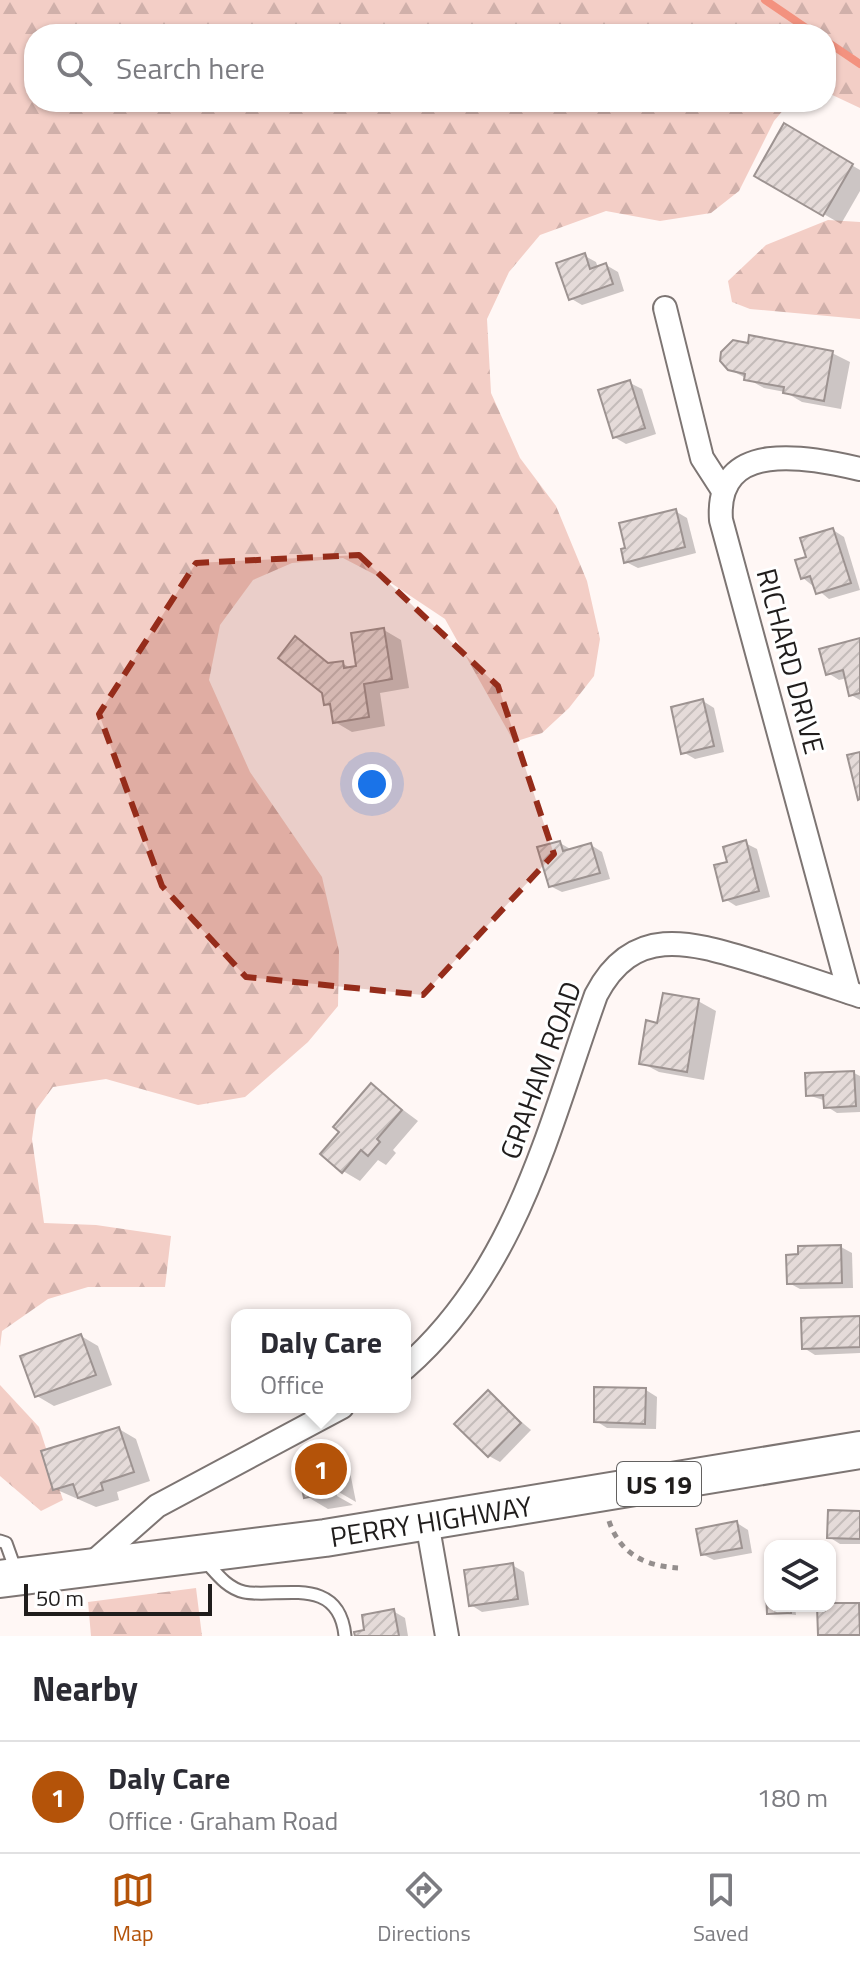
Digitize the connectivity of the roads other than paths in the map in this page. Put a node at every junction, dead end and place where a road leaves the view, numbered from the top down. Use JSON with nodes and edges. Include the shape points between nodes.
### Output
{"nodes":[{"id":1,"x":665,"y":308,"type":"dead end"},
{"id":2,"x":860,"y":469,"type":"edge"},
{"id":3,"x":722,"y":489,"type":"junction"},
{"id":4,"x":854,"y":994,"type":"edge"},
{"id":5,"x":411,"y":1362,"type":"edge"},
{"id":6,"x":331,"y":1413,"type":"edge"},
{"id":7,"x":860,"y":1450,"type":"edge"},
{"id":8,"x":427,"y":1522,"type":"junction"},
{"id":9,"x":0,"y":1541,"type":"edge"},
{"id":10,"x":200,"y":1555,"type":"junction"},
{"id":11,"x":85,"y":1570,"type":"junction"},
{"id":12,"x":9,"y":1578,"type":"edge"},
{"id":13,"x":345,"y":1636,"type":"edge"},
{"id":14,"x":447,"y":1636,"type":"edge"}],
"edges":[{"from":1,"to":3,"type":"street","via":[[702,458]]},
{"from":2,"to":3,"type":"street","via":[[782,457],[745,467]]},
{"from":3,"to":4,"type":"street","name":"RICHARD DRIVE","via":[[721,520]]},
{"from":4,"to":5,"type":"street","name":"GRAHAM ROAD","via":[[682,942],[639,950],[614,967],[596,995],[548,1143],[513,1224],[460,1310]]},
{"from":6,"to":11,"type":"street","via":[[157,1506]]},
{"from":7,"to":8,"type":"main road","name":"PERRY HIGHWAY","number":"US 19"},
{"from":8,"to":10,"type":"main road","name":"PERRY HIGHWAY","number":"US 19"},
{"from":8,"to":14,"type":"street"},
{"from":9,"to":12,"type":"lane","via":[[6,1543]]},
{"from":10,"to":11,"type":"main road","name":"PERRY HIGHWAY","number":"US 19"},
{"from":10,"to":13,"type":"lane","via":[[228,1585],[246,1592],[294,1590],[323,1599],[335,1610]]},
{"from":11,"to":12,"type":"main road","name":"PERRY HIGHWAY","number":"US 19"}]}
